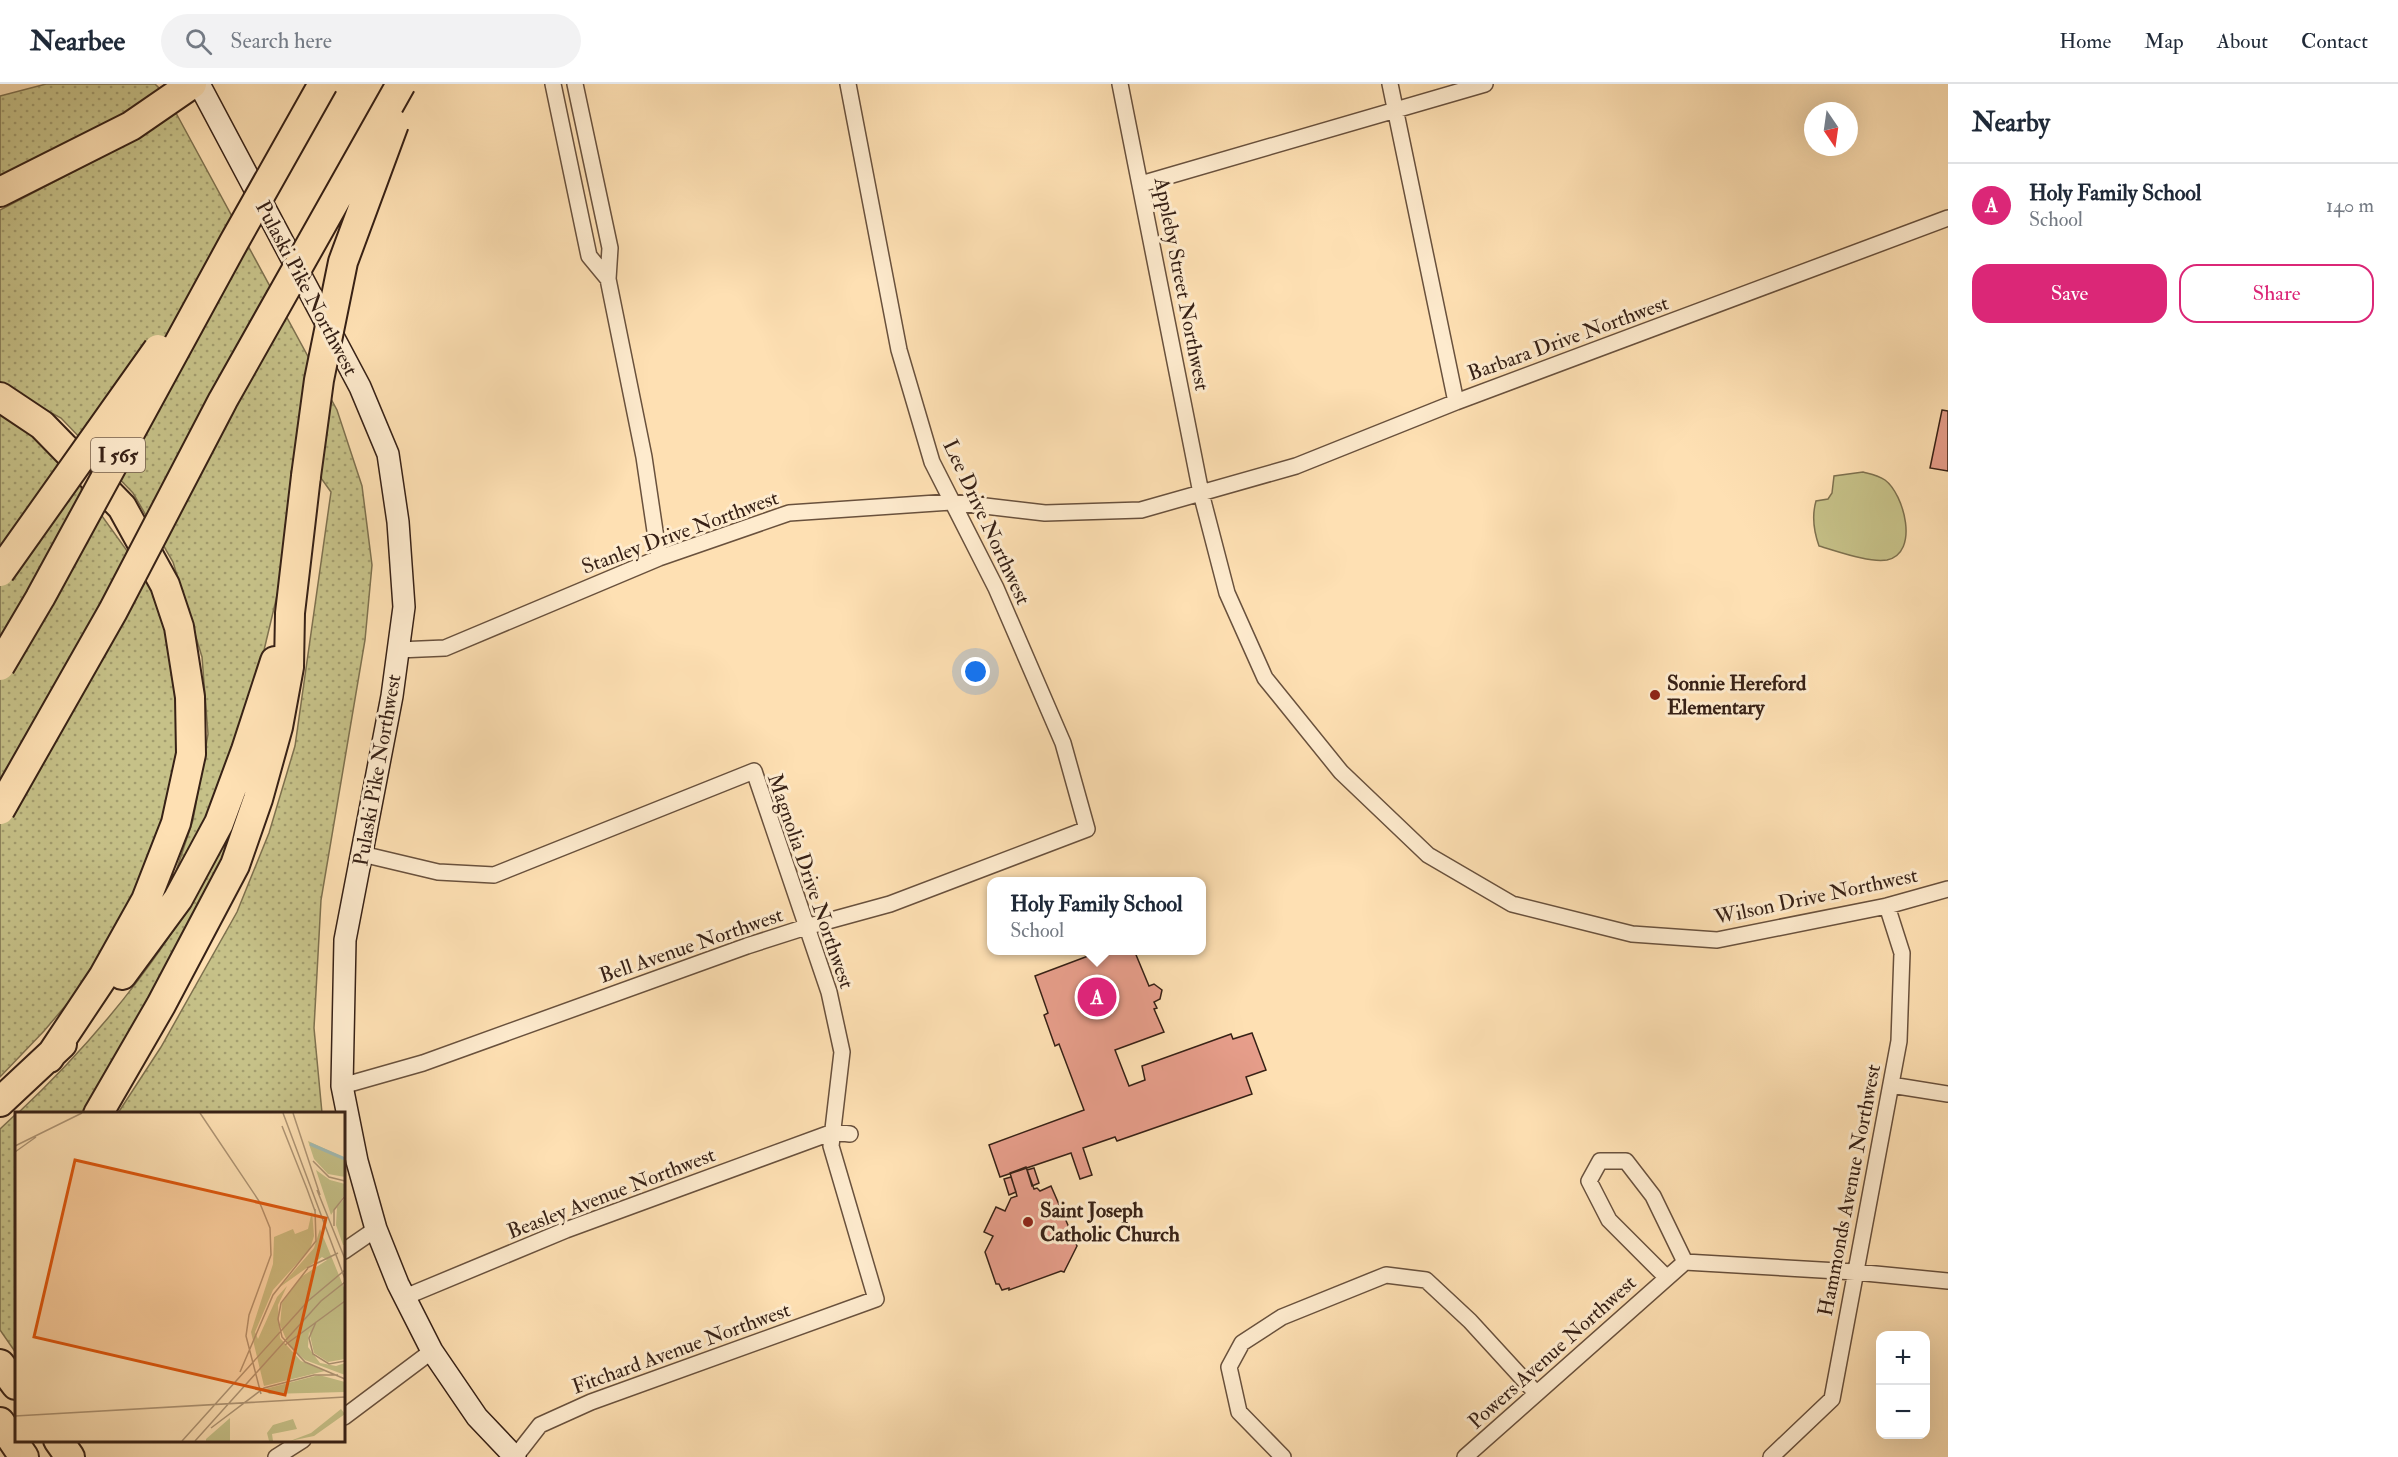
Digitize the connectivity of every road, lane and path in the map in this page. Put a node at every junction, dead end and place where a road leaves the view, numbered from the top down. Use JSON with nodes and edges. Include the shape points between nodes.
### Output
{"nodes":[{"id":1,"x":192,"y":84,"type":"edge"},
{"id":2,"x":199,"y":84,"type":"edge"},
{"id":3,"x":323,"y":84,"type":"edge"},
{"id":4,"x":401,"y":84,"type":"edge"},
{"id":5,"x":411,"y":84,"type":"edge"},
{"id":6,"x":553,"y":84,"type":"edge"},
{"id":7,"x":575,"y":84,"type":"edge"},
{"id":8,"x":848,"y":84,"type":"edge"},
{"id":9,"x":1120,"y":84,"type":"edge"},
{"id":10,"x":1390,"y":84,"type":"edge"},
{"id":11,"x":1485,"y":84,"type":"edge"},
{"id":12,"x":1396,"y":110,"type":"junction"},
{"id":13,"x":1141,"y":184,"type":"junction"},
{"id":14,"x":0,"y":192,"type":"edge"},
{"id":15,"x":1948,"y":218,"type":"edge"},
{"id":16,"x":234,"y":242,"type":"junction"},
{"id":17,"x":608,"y":279,"type":"junction"},
{"id":18,"x":0,"y":397,"type":"edge"},
{"id":19,"x":1456,"y":402,"type":"junction"},
{"id":20,"x":1201,"y":493,"type":"junction"},
{"id":21,"x":951,"y":502,"type":"junction"},
{"id":22,"x":659,"y":558,"type":"junction"},
{"id":23,"x":0,"y":572,"type":"edge"},
{"id":24,"x":290,"y":613,"type":"junction"},
{"id":25,"x":398,"y":650,"type":"junction"},
{"id":26,"x":0,"y":666,"type":"edge"},
{"id":27,"x":0,"y":810,"type":"edge"},
{"id":28,"x":1087,"y":829,"type":"joint"},
{"id":29,"x":362,"y":854,"type":"junction"},
{"id":30,"x":1948,"y":889,"type":"edge"},
{"id":31,"x":1887,"y":906,"type":"junction"},
{"id":32,"x":806,"y":927,"type":"junction"},
{"id":33,"x":49,"y":1058,"type":"junction"},
{"id":34,"x":1891,"y":1085,"type":"junction"},
{"id":35,"x":342,"y":1086,"type":"junction"},
{"id":36,"x":1948,"y":1094,"type":"edge"},
{"id":37,"x":0,"y":1102,"type":"edge"},
{"id":38,"x":99,"y":1112,"type":"edge"},
{"id":39,"x":833,"y":1132,"type":"junction"},
{"id":40,"x":850,"y":1134,"type":"dead end"},
{"id":41,"x":376,"y":1229,"type":"junction"},
{"id":42,"x":345,"y":1250,"type":"edge"},
{"id":43,"x":1685,"y":1262,"type":"junction"},
{"id":44,"x":1855,"y":1272,"type":"junction"},
{"id":45,"x":1667,"y":1278,"type":"junction"},
{"id":46,"x":1948,"y":1281,"type":"edge"},
{"id":47,"x":405,"y":1297,"type":"junction"},
{"id":48,"x":876,"y":1299,"type":"joint"},
{"id":49,"x":432,"y":1351,"type":"junction"},
{"id":50,"x":0,"y":1364,"type":"edge"},
{"id":51,"x":15,"y":1384,"type":"edge"},
{"id":52,"x":1536,"y":1393,"type":"junction"},
{"id":53,"x":345,"y":1416,"type":"edge"},
{"id":54,"x":0,"y":1422,"type":"edge"},
{"id":55,"x":59,"y":1442,"type":"edge"},
{"id":56,"x":75,"y":1442,"type":"edge"},
{"id":57,"x":300,"y":1442,"type":"edge"},
{"id":58,"x":24,"y":1457,"type":"edge"},
{"id":59,"x":70,"y":1457,"type":"edge"},
{"id":60,"x":81,"y":1457,"type":"edge"},
{"id":61,"x":276,"y":1457,"type":"edge"},
{"id":62,"x":515,"y":1457,"type":"edge"},
{"id":63,"x":1284,"y":1457,"type":"edge"},
{"id":64,"x":1465,"y":1457,"type":"edge"},
{"id":65,"x":1771,"y":1457,"type":"edge"}],
"edges":[{"from":1,"to":14,"type":"highway","via":[[131,126]]},
{"from":2,"to":25,"type":"main road","name":"Pulaski Pike Northwest","via":[[360,387],[387,454],[398,522],[404,607]]},
{"from":3,"to":16,"type":"highway","number":"I 565","bridge":true},
{"from":4,"to":27,"type":"highway","bridge":true,"via":[[223,400],[113,611]]},
{"from":5,"to":24,"type":"highway","bridge":true,"via":[[343,262],[318,380]]},
{"from":6,"to":17,"type":"street","via":[[589,256]]},
{"from":7,"to":17,"type":"street","via":[[610,248]]},
{"from":8,"to":21,"type":"street","name":"Lee Drive Northwest","via":[[899,350],[932,462]]},
{"from":9,"to":13,"type":"street","name":"Appleby Street Northwest"},
{"from":10,"to":12,"type":"street"},
{"from":11,"to":12,"type":"street"},
{"from":12,"to":13,"type":"street"},
{"from":12,"to":19,"type":"street"},
{"from":13,"to":20,"type":"street","name":"Appleby Street Northwest"},
{"from":15,"to":19,"type":"street","name":"Barbara Drive Northwest"},
{"from":16,"to":23,"type":"highway","bridge":true},
{"from":16,"to":26,"type":"highway","number":"I 565","bridge":true},
{"from":17,"to":22,"type":"street","via":[[644,457]]},
{"from":18,"to":33,"type":"highway","via":[[42,425],[122,507],[165,585],[179,627],[190,697],[191,753],[176,823],[155,878],[103,977]]},
{"from":19,"to":20,"type":"street","name":"Barbara Drive Northwest","via":[[1296,465]]},
{"from":20,"to":21,"type":"street","name":"Stanley Drive Northwest","via":[[1142,510],[1045,513]]},
{"from":20,"to":31,"type":"street","name":"Wilson Drive Northwest","via":[[1227,593],[1265,678],[1341,772],[1428,855],[1512,904],[1632,934],[1716,940]]},
{"from":21,"to":22,"type":"street","name":"Stanley Drive Northwest","via":[[789,513]]},
{"from":21,"to":28,"type":"street","name":"Lee Drive Northwest","via":[[996,588],[1063,743]]},
{"from":22,"to":25,"type":"street","name":"Stanley Drive Northwest","via":[[445,648]]},
{"from":24,"to":33,"type":"highway","via":[[246,750],[214,832],[178,899],[111,990]]},
{"from":24,"to":38,"type":"highway","via":[[288,667],[278,727],[235,865]]},
{"from":25,"to":29,"type":"main road","name":"Pulaski Pike Northwest"},
{"from":28,"to":32,"type":"street","name":"Bell Avenue Northwest","via":[[890,904]]},
{"from":29,"to":32,"type":"street","name":"Magnolia Drive Northwest","via":[[438,872],[494,875],[754,771]]},
{"from":29,"to":35,"type":"main road","name":"Pulaski Pike Northwest","via":[[345,940]]},
{"from":30,"to":31,"type":"street","name":"Wilson Drive Northwest"},
{"from":31,"to":34,"type":"street","name":"Hammonds Avenue Northwest","via":[[1902,953],[1899,1041]]},
{"from":32,"to":35,"type":"street","name":"Bell Avenue Northwest","via":[[423,1063]]},
{"from":32,"to":39,"type":"street","name":"Magnolia Drive Northwest","via":[[829,992],[842,1052]]},
{"from":33,"to":37,"type":"highway"},
{"from":34,"to":36,"type":"street"},
{"from":34,"to":44,"type":"street","name":"Hammonds Avenue Northwest"},
{"from":35,"to":41,"type":"main road","name":"Pulaski Pike Northwest"},
{"from":39,"to":40,"type":"street"},
{"from":39,"to":47,"type":"street","name":"Beasley Avenue Northwest","via":[[566,1230]]},
{"from":39,"to":48,"type":"street","name":"Magnolia Drive Northwest","via":[[831,1146]]},
{"from":41,"to":42,"type":"street"},
{"from":41,"to":47,"type":"main road","name":"Pulaski Pike Northwest"},
{"from":43,"to":44,"type":"street"},
{"from":43,"to":45,"type":"street","name":"Powers Avenue Northwest"},
{"from":43,"to":45,"type":"street","name":"Powers Avenue Northwest","via":[[1653,1196],[1626,1161],[1600,1161],[1589,1181],[1609,1220]]},
{"from":44,"to":46,"type":"street"},
{"from":44,"to":65,"type":"street","name":"Hammonds Avenue Northwest","via":[[1832,1399]]},
{"from":45,"to":52,"type":"street","name":"Powers Avenue Northwest"},
{"from":47,"to":49,"type":"main road","name":"Pulaski Pike Northwest"},
{"from":48,"to":62,"type":"street","name":"Fitchard Avenue Northwest","via":[[591,1402],[540,1425]]},
{"from":49,"to":53,"type":"street"},
{"from":49,"to":62,"type":"main road","name":"Pulaski Pike Northwest","via":[[477,1417]]},
{"from":50,"to":51,"type":"highway"},
{"from":52,"to":63,"type":"street","via":[[1426,1280],[1386,1275],[1282,1317],[1242,1343],[1229,1367],[1239,1412]]},
{"from":52,"to":64,"type":"street","name":"Powers Avenue Northwest"},
{"from":54,"to":58,"type":"highway"},
{"from":55,"to":59,"type":"highway"},
{"from":56,"to":60,"type":"highway"},
{"from":57,"to":61,"type":"street"}]}
